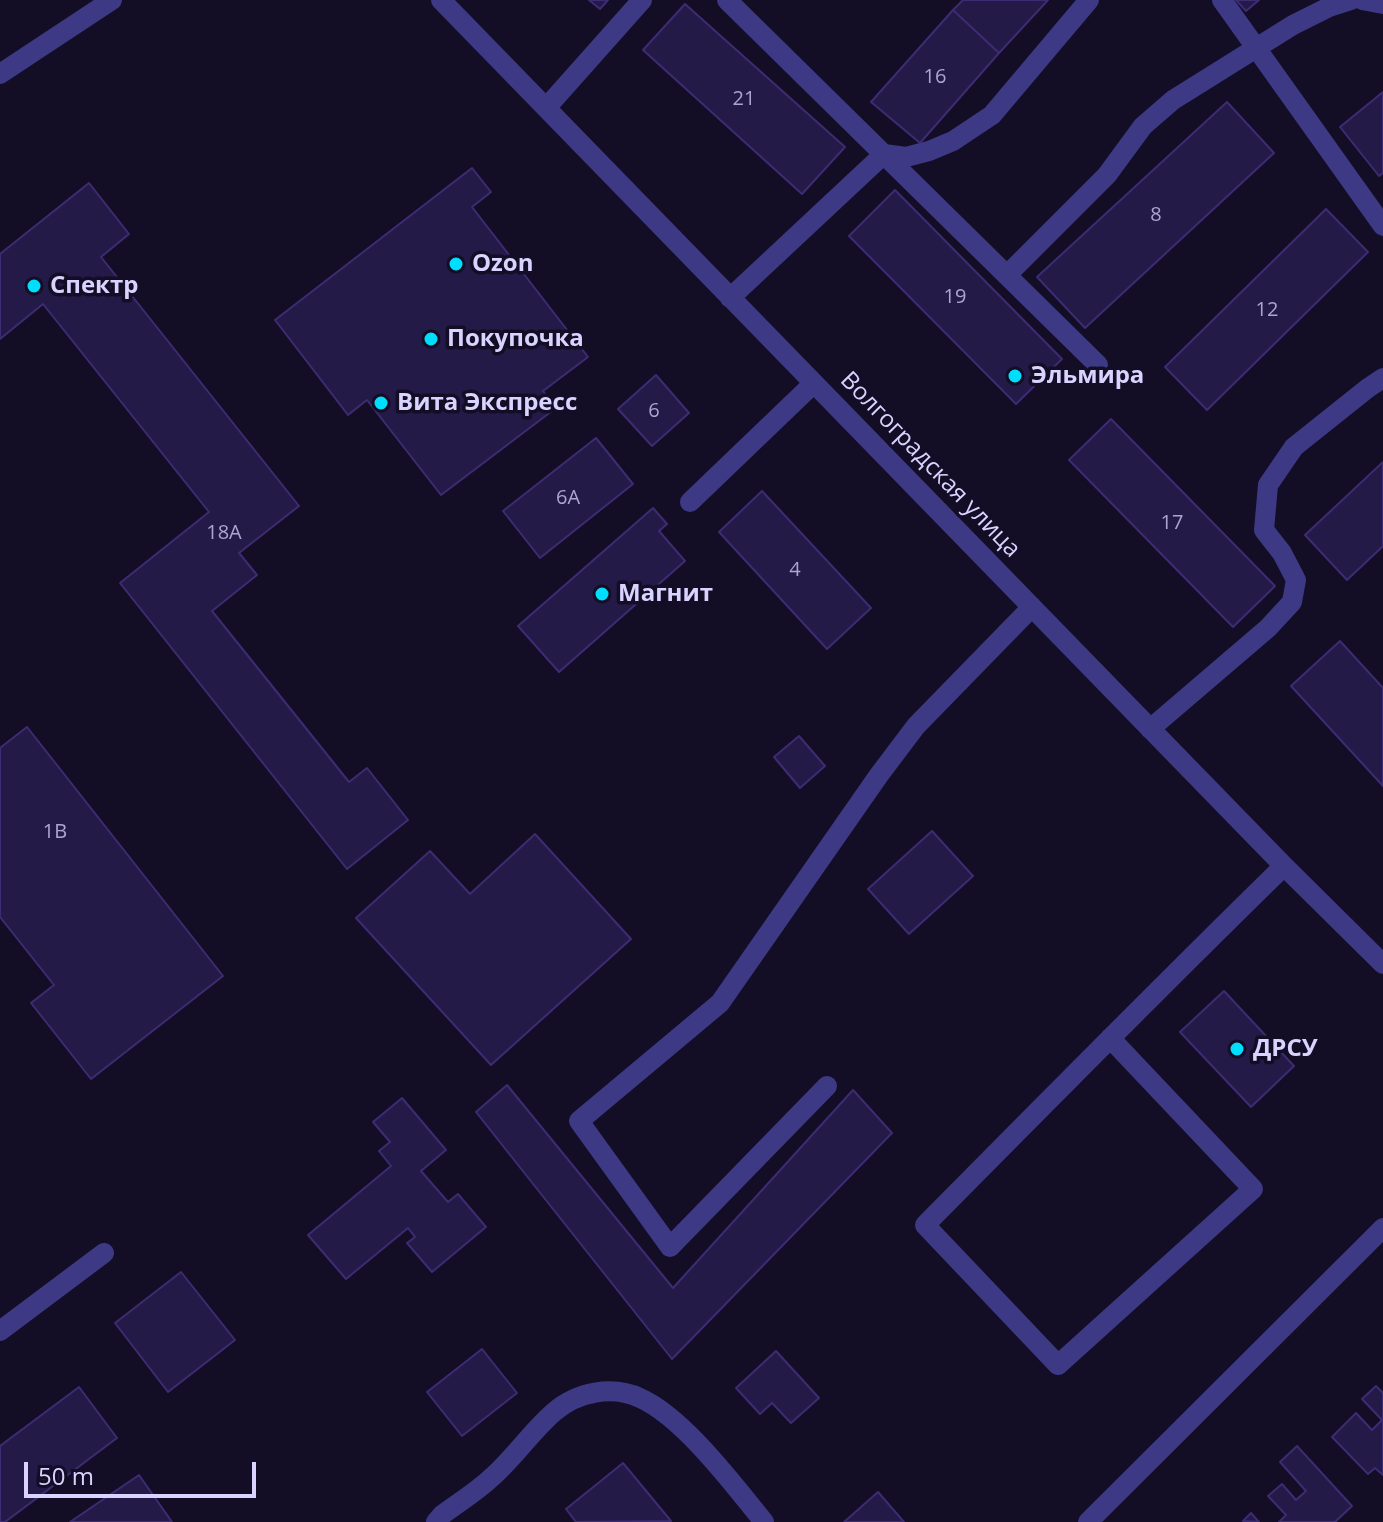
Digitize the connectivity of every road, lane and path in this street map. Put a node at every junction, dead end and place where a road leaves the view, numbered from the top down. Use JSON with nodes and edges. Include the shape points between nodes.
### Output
{"nodes":[{"id":1,"x":112,"y":0,"type":"edge"},
{"id":2,"x":441,"y":0,"type":"edge"},
{"id":3,"x":642,"y":0,"type":"edge"},
{"id":4,"x":727,"y":0,"type":"edge"},
{"id":5,"x":1089,"y":0,"type":"edge"},
{"id":6,"x":1222,"y":0,"type":"edge"},
{"id":7,"x":1351,"y":1,"type":"edge"},
{"id":8,"x":1383,"y":4,"type":"edge"},
{"id":9,"x":1256,"y":48,"type":"junction"},
{"id":10,"x":0,"y":74,"type":"edge"},
{"id":11,"x":546,"y":108,"type":"junction"},
{"id":12,"x":884,"y":154,"type":"junction"},
{"id":13,"x":1383,"y":226,"type":"edge"},
{"id":14,"x":1007,"y":275,"type":"junction"},
{"id":15,"x":730,"y":298,"type":"junction"},
{"id":16,"x":1098,"y":365,"type":"dead end"},
{"id":17,"x":1383,"y":378,"type":"edge"},
{"id":18,"x":814,"y":383,"type":"junction"},
{"id":19,"x":690,"y":502,"type":"dead end"},
{"id":20,"x":1032,"y":607,"type":"junction"},
{"id":21,"x":1150,"y":729,"type":"junction"},
{"id":22,"x":1284,"y":866,"type":"junction"},
{"id":23,"x":1383,"y":964,"type":"edge"},
{"id":24,"x":1110,"y":1038,"type":"junction"},
{"id":25,"x":827,"y":1086,"type":"dead end"},
{"id":26,"x":1383,"y":1228,"type":"edge"},
{"id":27,"x":104,"y":1253,"type":"dead end"},
{"id":28,"x":0,"y":1331,"type":"edge"},
{"id":29,"x":436,"y":1522,"type":"edge"},
{"id":30,"x":764,"y":1522,"type":"edge"},
{"id":31,"x":1088,"y":1522,"type":"edge"}],
"edges":[{"from":1,"to":10,"type":"street"},
{"from":2,"to":11,"type":"street","name":"Волгоградская улица"},
{"from":3,"to":11,"type":"street"},
{"from":4,"to":12,"type":"street"},
{"from":5,"to":12,"type":"street","via":[[992,115],[929,151],[906,157]]},
{"from":6,"to":9,"type":"street"},
{"from":7,"to":8,"type":"street"},
{"from":7,"to":9,"type":"street","via":[[1329,7]]},
{"from":9,"to":13,"type":"street"},
{"from":9,"to":14,"type":"street","via":[[1173,100],[1143,126],[1107,175]]},
{"from":11,"to":15,"type":"street","name":"Волгоградская улица"},
{"from":12,"to":14,"type":"street"},
{"from":12,"to":15,"type":"street"},
{"from":14,"to":16,"type":"street"},
{"from":15,"to":18,"type":"street","name":"Волгоградская улица"},
{"from":17,"to":21,"type":"street","via":[[1294,447],[1268,485],[1264,530],[1296,580],[1292,602]]},
{"from":18,"to":19,"type":"street"},
{"from":18,"to":20,"type":"street","name":"Волгоградская улица"},
{"from":20,"to":21,"type":"street","name":"Волгоградская улица"},
{"from":20,"to":25,"type":"street","via":[[916,726],[720,1003],[579,1121],[670,1247]]},
{"from":21,"to":22,"type":"street","name":"Волгоградская улица"},
{"from":22,"to":23,"type":"street","name":"Волгоградская улица"},
{"from":22,"to":24,"type":"street"},
{"from":24,"to":24,"type":"street","via":[[925,1225],[1058,1365],[1253,1189]]},
{"from":26,"to":31,"type":"street"},
{"from":27,"to":28,"type":"street"},
{"from":29,"to":30,"type":"street","via":[[492,1478],[556,1410],[583,1394],[608,1391],[637,1396],[658,1407]]}]}
